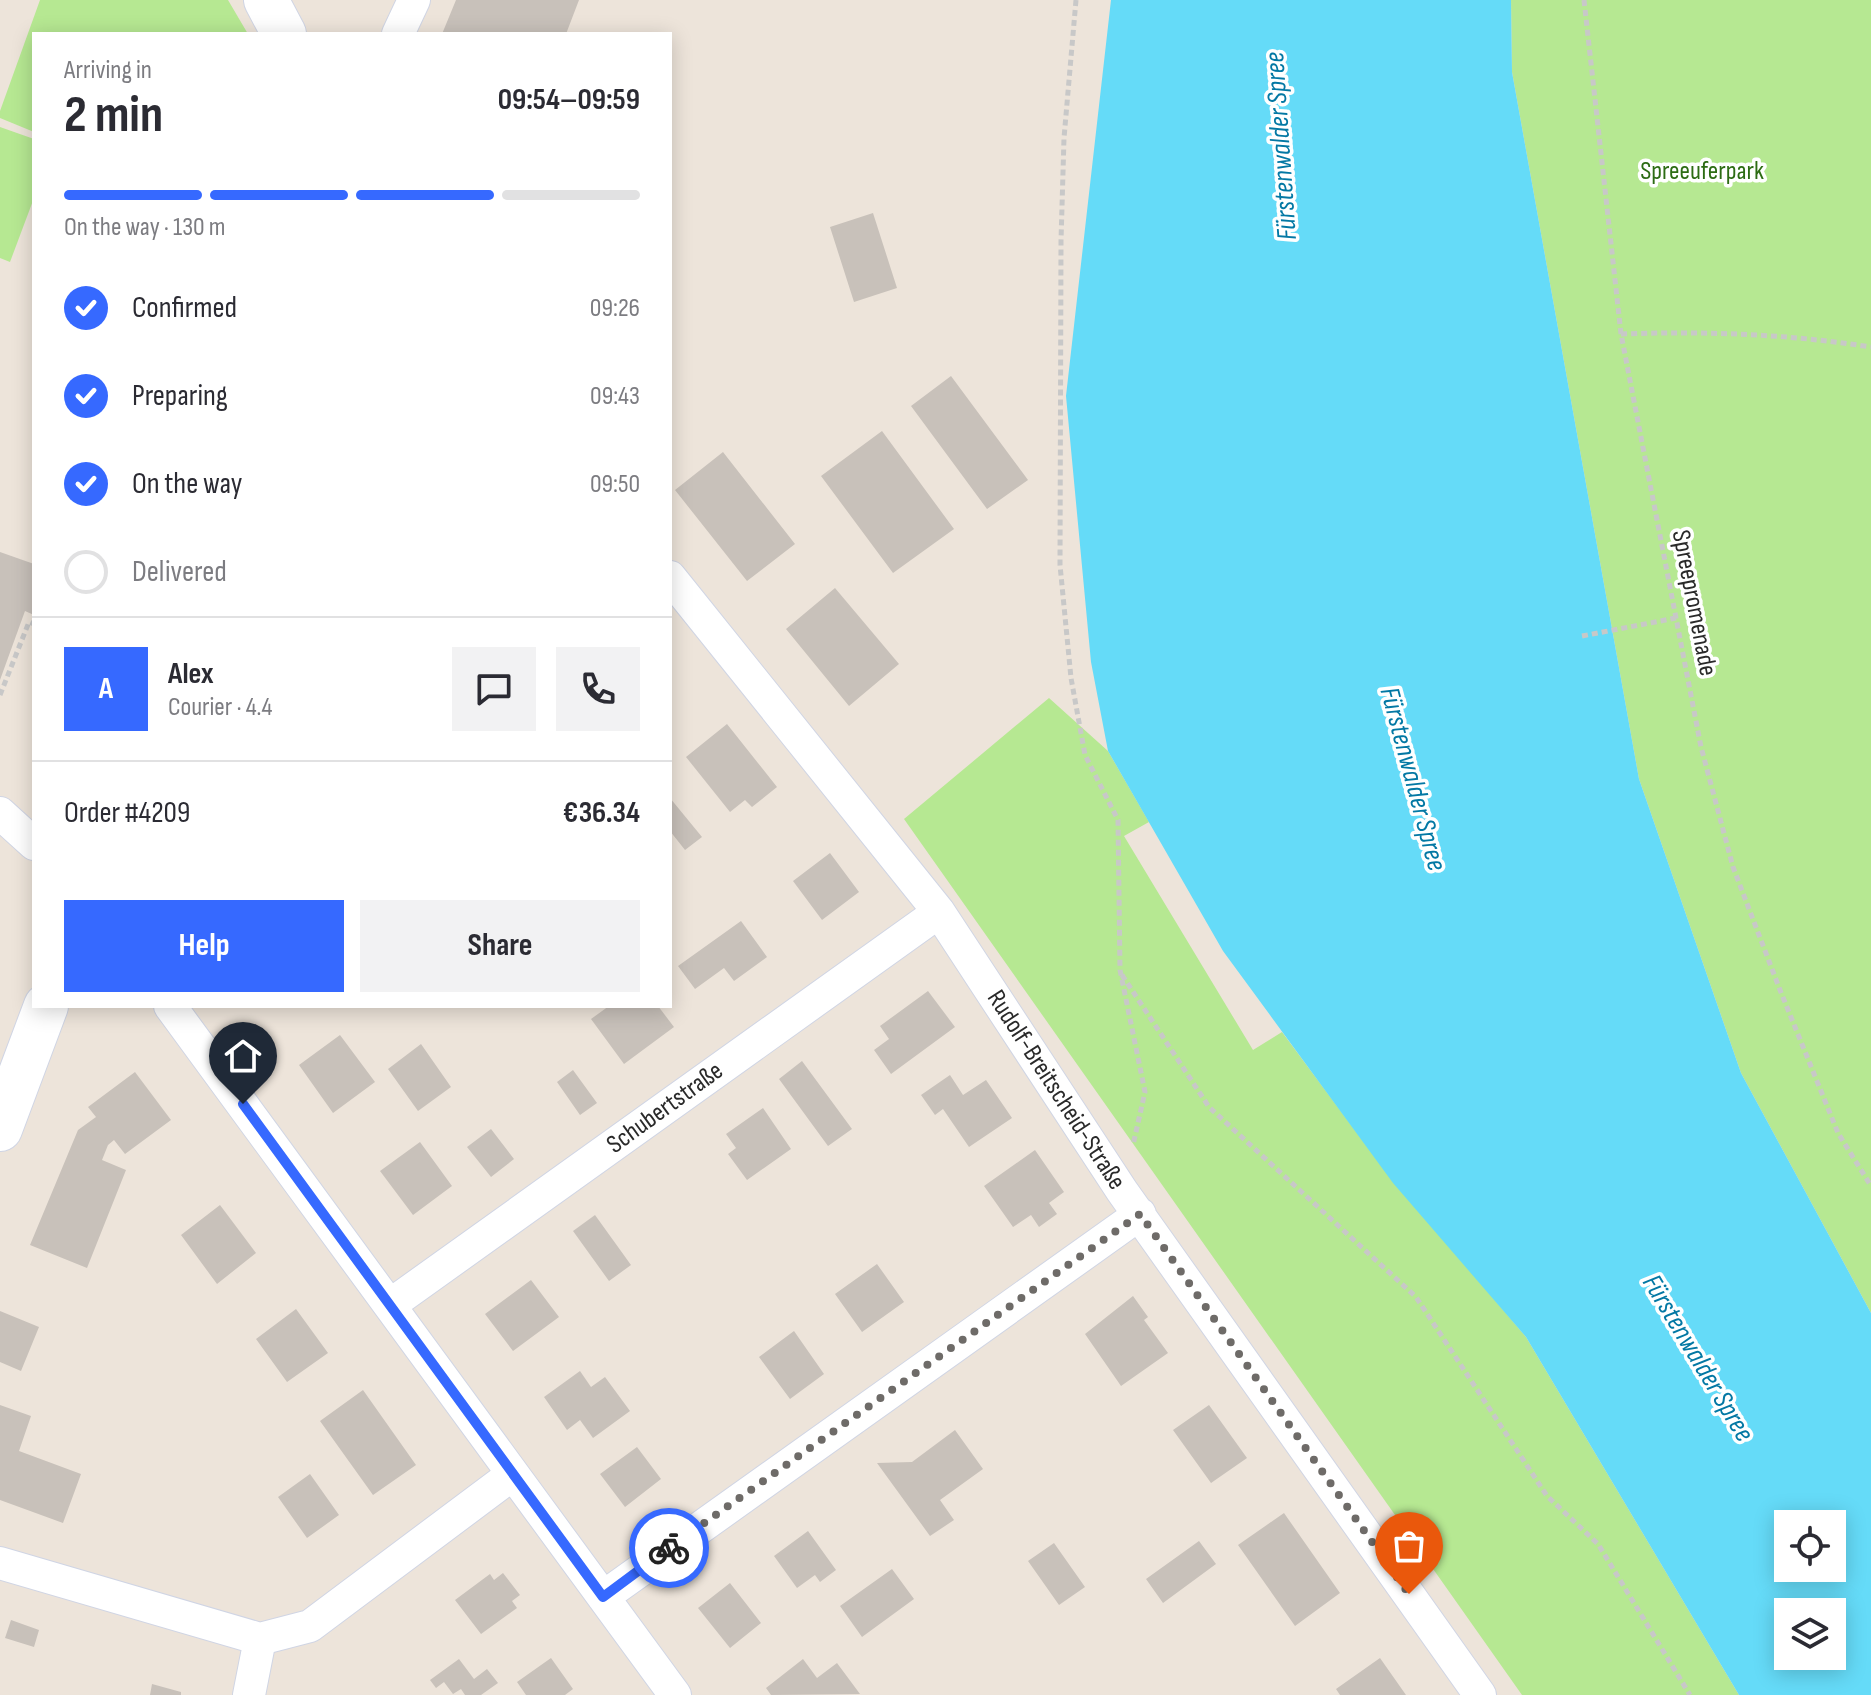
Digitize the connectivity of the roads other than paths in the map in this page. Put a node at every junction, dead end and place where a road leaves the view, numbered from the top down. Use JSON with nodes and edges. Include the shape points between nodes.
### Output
{"nodes":[{"id":1,"x":266,"y":0,"type":"edge"},
{"id":2,"x":414,"y":0,"type":"edge"},
{"id":3,"x":283,"y":32,"type":"edge"},
{"id":4,"x":399,"y":32,"type":"edge"},
{"id":5,"x":672,"y":579,"type":"edge"},
{"id":6,"x":0,"y":813,"type":"edge"},
{"id":7,"x":32,"y":842,"type":"edge"},
{"id":8,"x":939,"y":912,"type":"junction"},
{"id":9,"x":45,"y":1008,"type":"edge"},
{"id":10,"x":171,"y":1008,"type":"edge"},
{"id":11,"x":0,"y":1129,"type":"edge"},
{"id":12,"x":1131,"y":1202,"type":"junction"},
{"id":13,"x":390,"y":1305,"type":"junction"},
{"id":14,"x":513,"y":1474,"type":"junction"},
{"id":15,"x":0,"y":1563,"type":"edge"},
{"id":16,"x":603,"y":1597,"type":"junction"},
{"id":17,"x":260,"y":1639,"type":"junction"},
{"id":18,"x":249,"y":1695,"type":"edge"},
{"id":19,"x":675,"y":1695,"type":"edge"},
{"id":20,"x":1480,"y":1695,"type":"edge"}],
"edges":[{"from":1,"to":3,"type":"main road"},
{"from":2,"to":4,"type":"street"},
{"from":5,"to":8,"type":"street","name":"Rudolf-Breitscheid-Straße"},
{"from":6,"to":7,"type":"street"},
{"from":8,"to":12,"type":"street","name":"Rudolf-Breitscheid-Straße"},
{"from":8,"to":13,"type":"street","name":"Schubertstraße"},
{"from":9,"to":11,"type":"main road"},
{"from":10,"to":13,"type":"street"},
{"from":12,"to":16,"type":"street"},
{"from":12,"to":20,"type":"street","name":"Rudolf-Breitscheid-Straße"},
{"from":13,"to":14,"type":"street"},
{"from":14,"to":16,"type":"street"},
{"from":14,"to":17,"type":"street","via":[[310,1626]]},
{"from":15,"to":17,"type":"street"},
{"from":16,"to":19,"type":"street"},
{"from":17,"to":18,"type":"street"}]}
